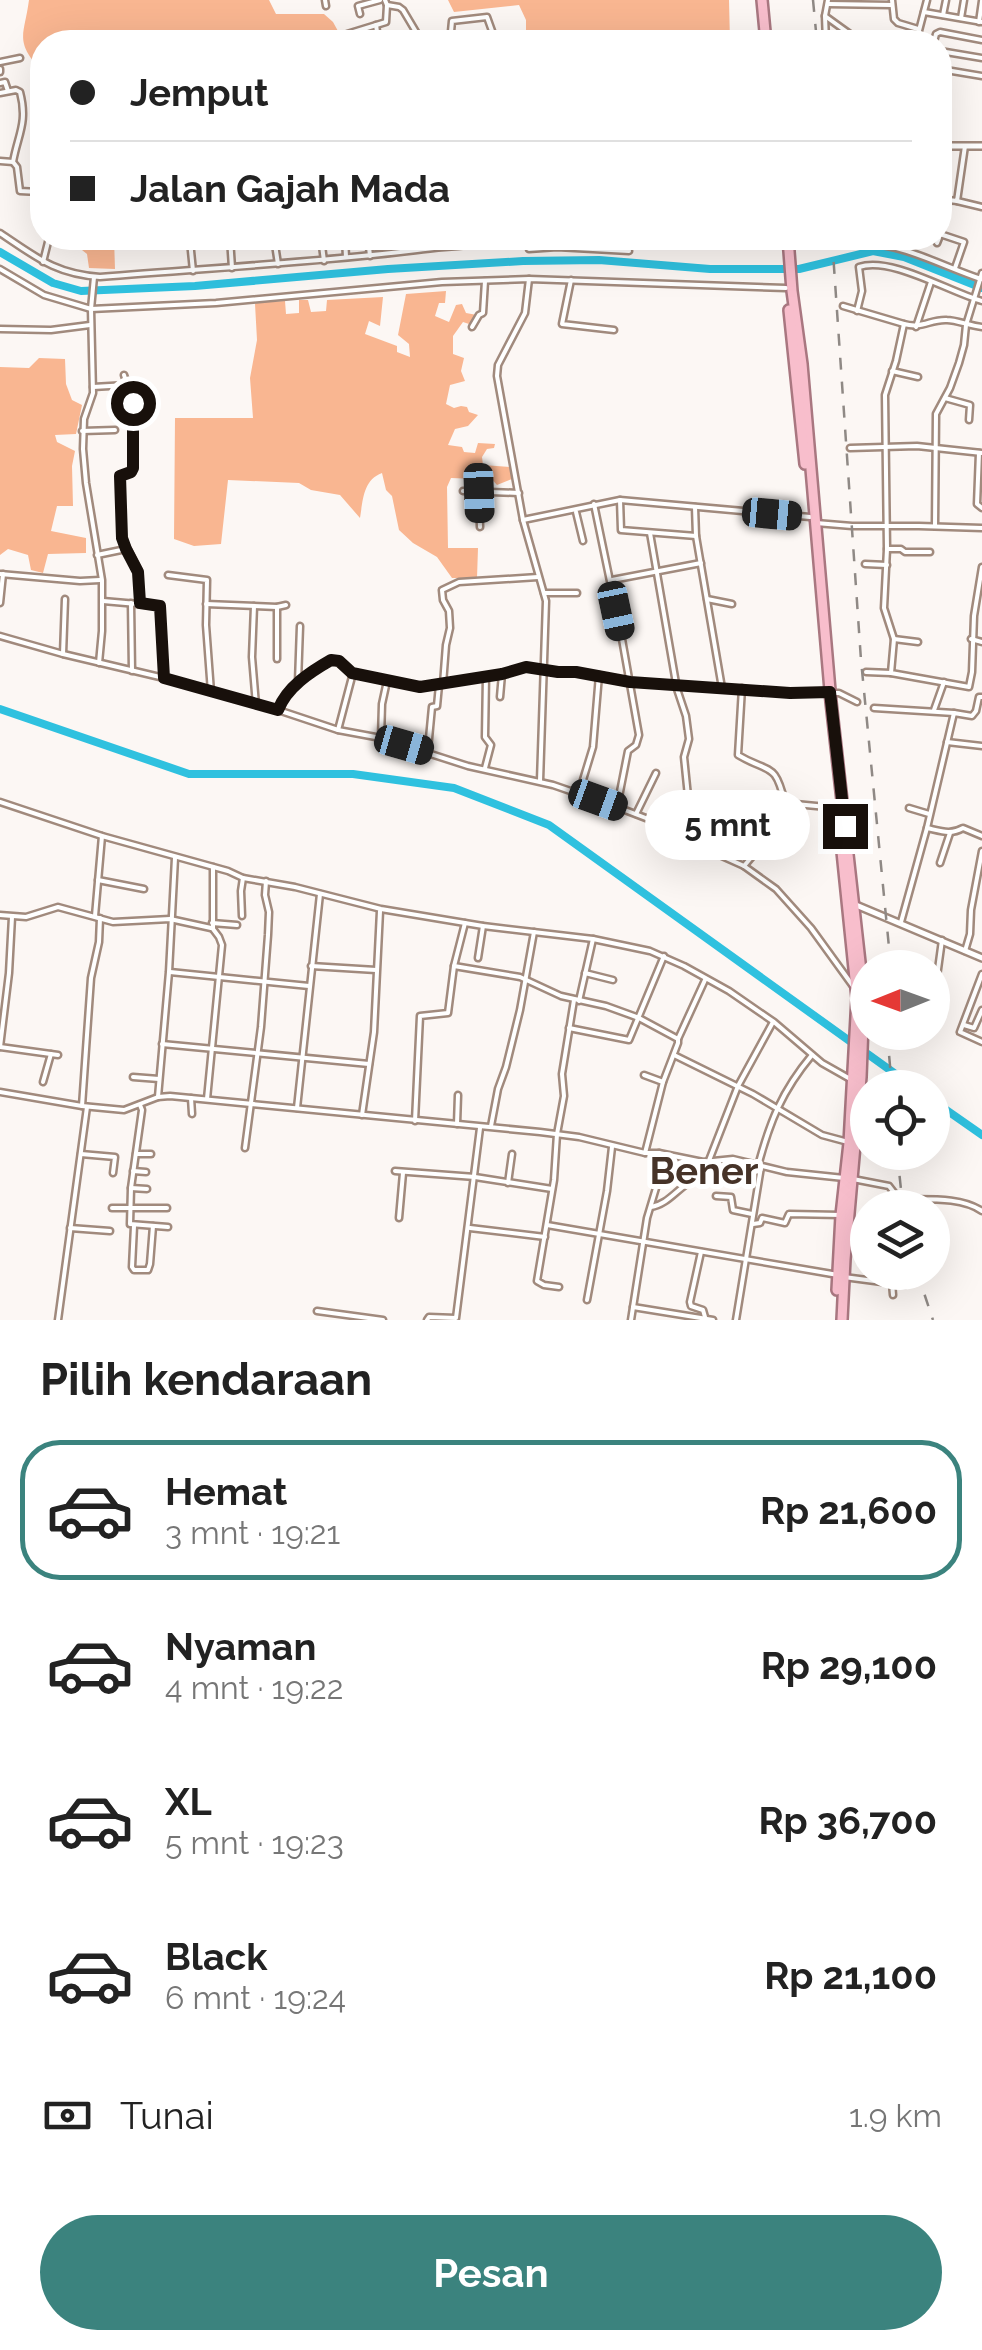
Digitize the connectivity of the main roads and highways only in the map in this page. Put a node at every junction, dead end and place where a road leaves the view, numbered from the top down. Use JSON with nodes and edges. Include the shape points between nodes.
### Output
{"nodes":[{"id":1,"x":765,"y":0,"type":"edge"},
{"id":2,"x":767,"y":30,"type":"edge"},
{"id":3,"x":787,"y":250,"type":"edge"},
{"id":4,"x":828,"y":697,"type":"junction"},
{"id":5,"x":851,"y":903,"type":"junction"},
{"id":6,"x":856,"y":1070,"type":"edge"},
{"id":7,"x":850,"y":1134,"type":"edge"},
{"id":8,"x":850,"y":1170,"type":"edge"},
{"id":9,"x":849,"y":1185,"type":"junction"},
{"id":10,"x":841,"y":1276,"type":"junction"},
{"id":11,"x":839,"y":1320,"type":"edge"}],
"edges":[{"from":1,"to":2,"type":"highway"},
{"from":3,"to":4,"type":"highway"},
{"from":4,"to":5,"type":"highway"},
{"from":4,"to":5,"type":"highway"},
{"from":5,"to":6,"type":"highway","via":[[859,995]]},
{"from":7,"to":9,"type":"highway"},
{"from":8,"to":9,"type":"highway"},
{"from":9,"to":10,"type":"highway"},
{"from":9,"to":10,"type":"highway","via":[[841,1215]]},
{"from":10,"to":11,"type":"highway"}]}
